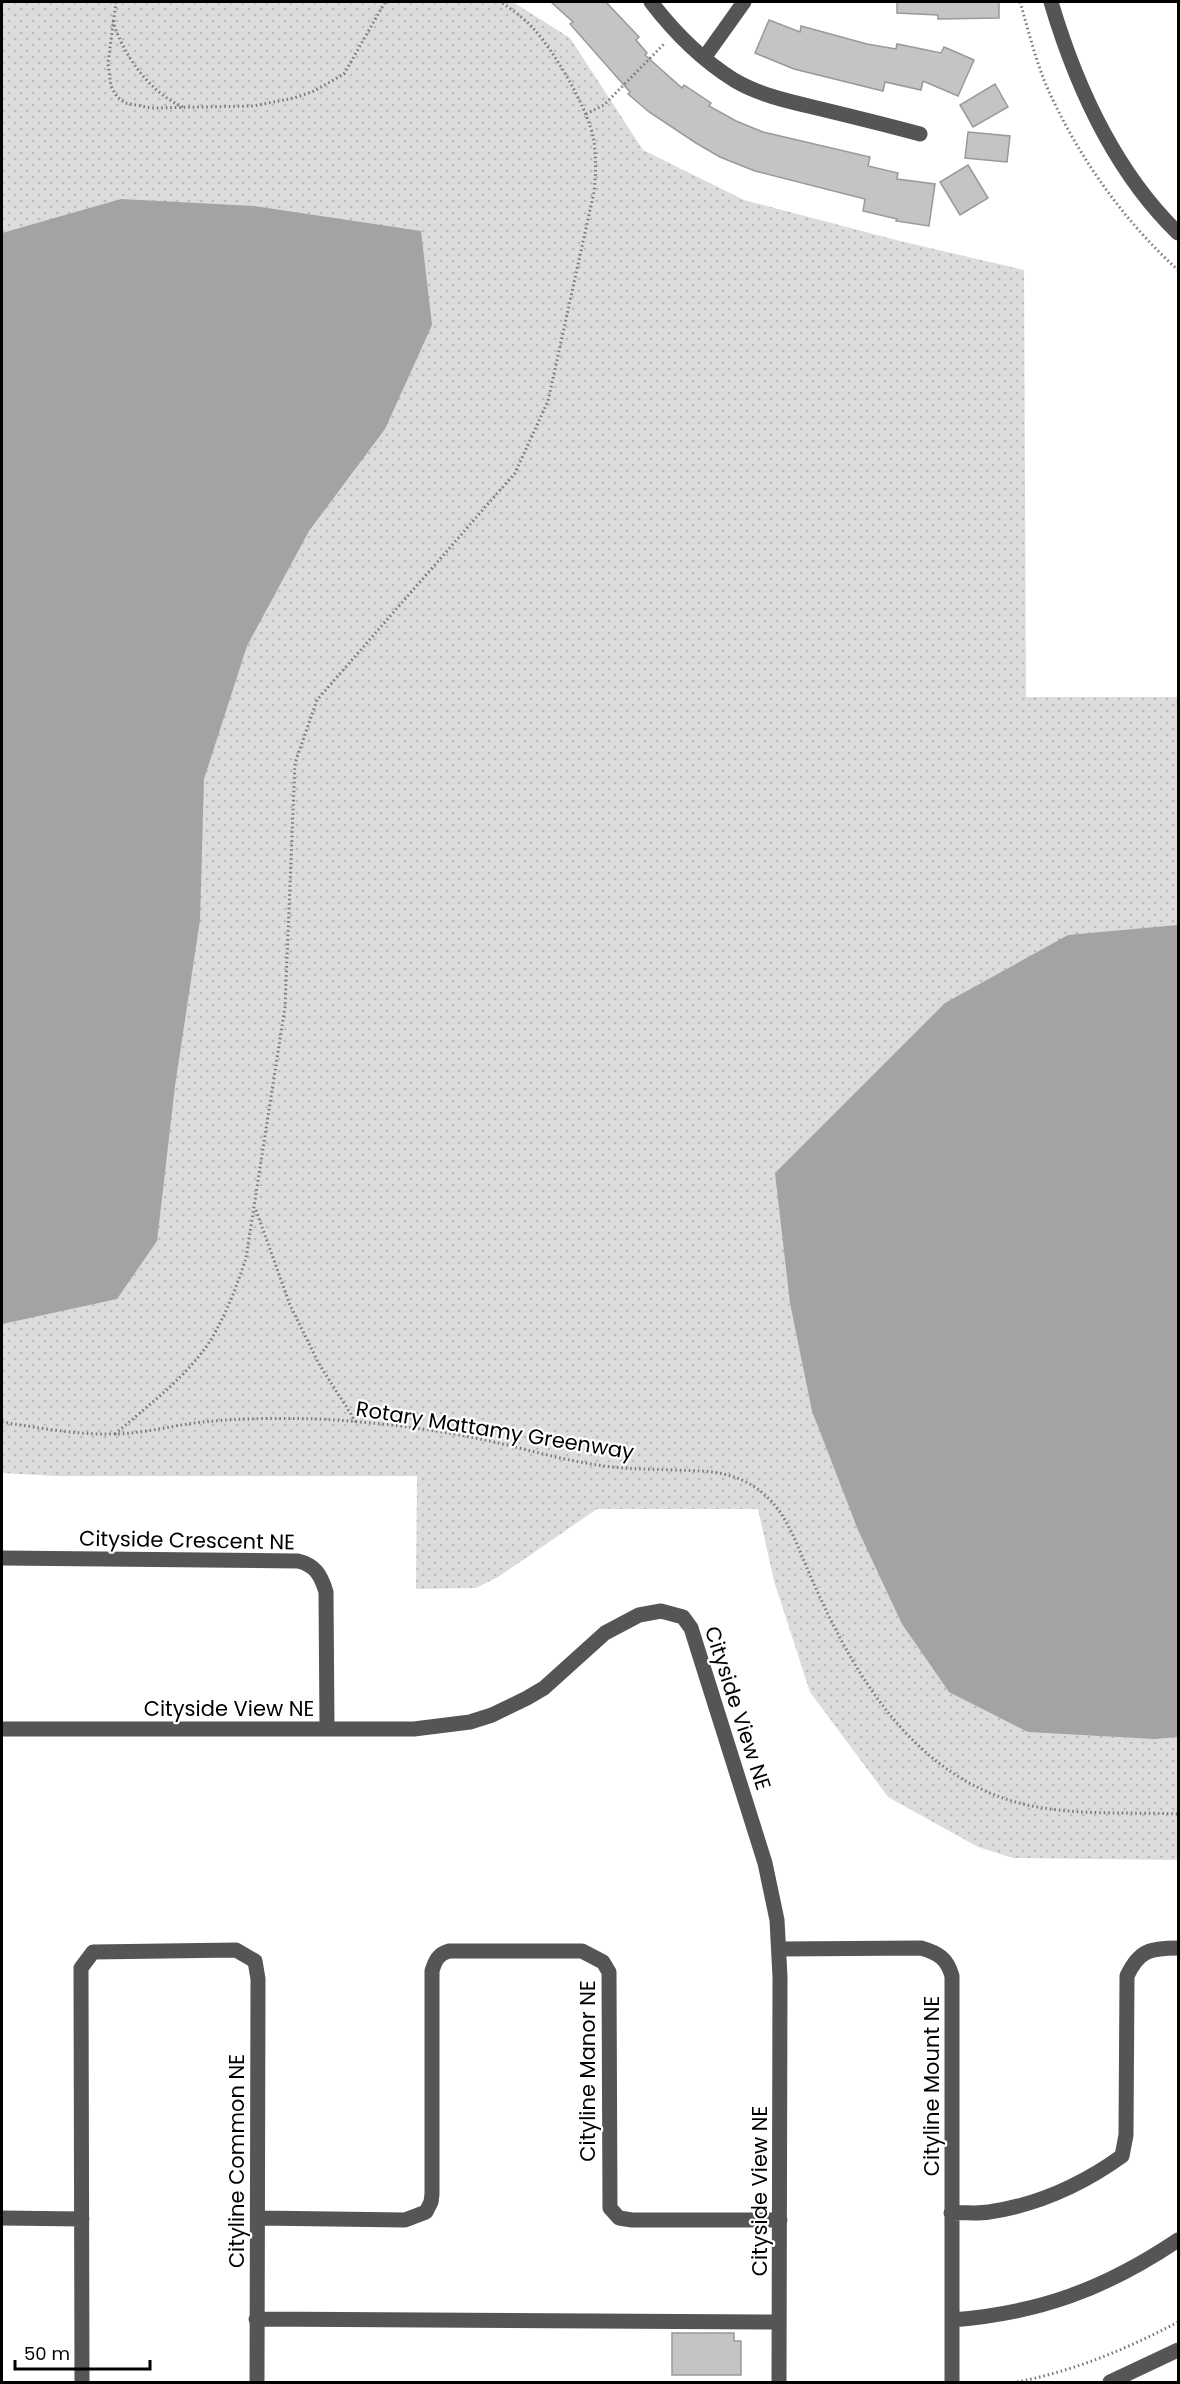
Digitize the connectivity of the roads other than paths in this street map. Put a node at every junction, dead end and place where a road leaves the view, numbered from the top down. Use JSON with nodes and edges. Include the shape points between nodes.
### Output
{"nodes":[{"id":1,"x":651,"y":2,"type":"edge"},
{"id":2,"x":744,"y":2,"type":"edge"},
{"id":3,"x":1051,"y":2,"type":"edge"},
{"id":4,"x":704,"y":58,"type":"junction"},
{"id":5,"x":920,"y":134,"type":"dead end"},
{"id":6,"x":1179,"y":233,"type":"edge"},
{"id":7,"x":2,"y":1558,"type":"edge"},
{"id":8,"x":2,"y":1729,"type":"edge"},
{"id":9,"x":327,"y":1729,"type":"junction"},
{"id":10,"x":1179,"y":1948,"type":"edge"},
{"id":11,"x":779,"y":1949,"type":"junction"},
{"id":12,"x":951,"y":2213,"type":"junction"},
{"id":13,"x":2,"y":2218,"type":"edge"},
{"id":14,"x":258,"y":2218,"type":"junction"},
{"id":15,"x":82,"y":2219,"type":"junction"},
{"id":16,"x":780,"y":2220,"type":"junction"},
{"id":17,"x":1179,"y":2240,"type":"edge"},
{"id":18,"x":256,"y":2319,"type":"junction"},
{"id":19,"x":952,"y":2320,"type":"junction"},
{"id":20,"x":779,"y":2322,"type":"junction"},
{"id":21,"x":1179,"y":2350,"type":"edge"},
{"id":22,"x":82,"y":2382,"type":"edge"},
{"id":23,"x":257,"y":2382,"type":"edge"},
{"id":24,"x":779,"y":2382,"type":"edge"},
{"id":25,"x":952,"y":2382,"type":"edge"},
{"id":26,"x":1111,"y":2382,"type":"edge"}],
"edges":[{"from":1,"to":4,"type":"street"},
{"from":2,"to":4,"type":"street"},
{"from":3,"to":6,"type":"street","via":[[1078,82],[1108,142],[1154,209]]},
{"from":4,"to":5,"type":"street","via":[[734,80],[779,99]]},
{"from":7,"to":9,"type":"street","name":"Cityside Crescent NE","via":[[308,1563],[322,1578],[326,1592]]},
{"from":8,"to":9,"type":"street","name":"Cityside View NE"},
{"from":9,"to":11,"type":"street","name":"Cityside View NE","via":[[414,1729],[470,1722],[544,1688],[605,1632],[639,1615],[661,1611],[683,1617],[691,1628],[759,1841],[777,1920]]},
{"from":10,"to":12,"type":"street","via":[[1146,1952],[1132,1964],[1127,1976],[1126,2135],[1122,2156],[1090,2177],[1023,2204],[988,2212]]},
{"from":11,"to":12,"type":"street","name":"Cityline Mount NE","via":[[921,1948],[948,1964],[952,1976]]},
{"from":11,"to":16,"type":"street","name":"Cityside View NE"},
{"from":12,"to":19,"type":"street","name":"Cityline Mount NE"},
{"from":13,"to":15,"type":"street"},
{"from":14,"to":15,"type":"street","name":"Cityline Common NE","via":[[258,1967],[236,1950],[93,1952],[81,1968]]},
{"from":14,"to":16,"type":"street","name":"Cityline Manor NE","via":[[405,2220],[426,2212],[432,2194],[435,1961],[449,1951],[582,1951],[603,1962],[609,1972],[610,2208],[619,2218],[632,2220]]},
{"from":14,"to":18,"type":"street","name":"Cityline Common NE"},
{"from":15,"to":22,"type":"street"},
{"from":16,"to":20,"type":"street","name":"Cityside View NE"},
{"from":17,"to":19,"type":"street","via":[[1117,2278],[1064,2299],[1023,2311]]},
{"from":18,"to":20,"type":"street"},
{"from":18,"to":23,"type":"street","name":"Cityline Common NE"},
{"from":19,"to":25,"type":"street","name":"Cityline Mount NE"},
{"from":20,"to":24,"type":"street","name":"Cityside View NE"},
{"from":21,"to":26,"type":"street"}]}
